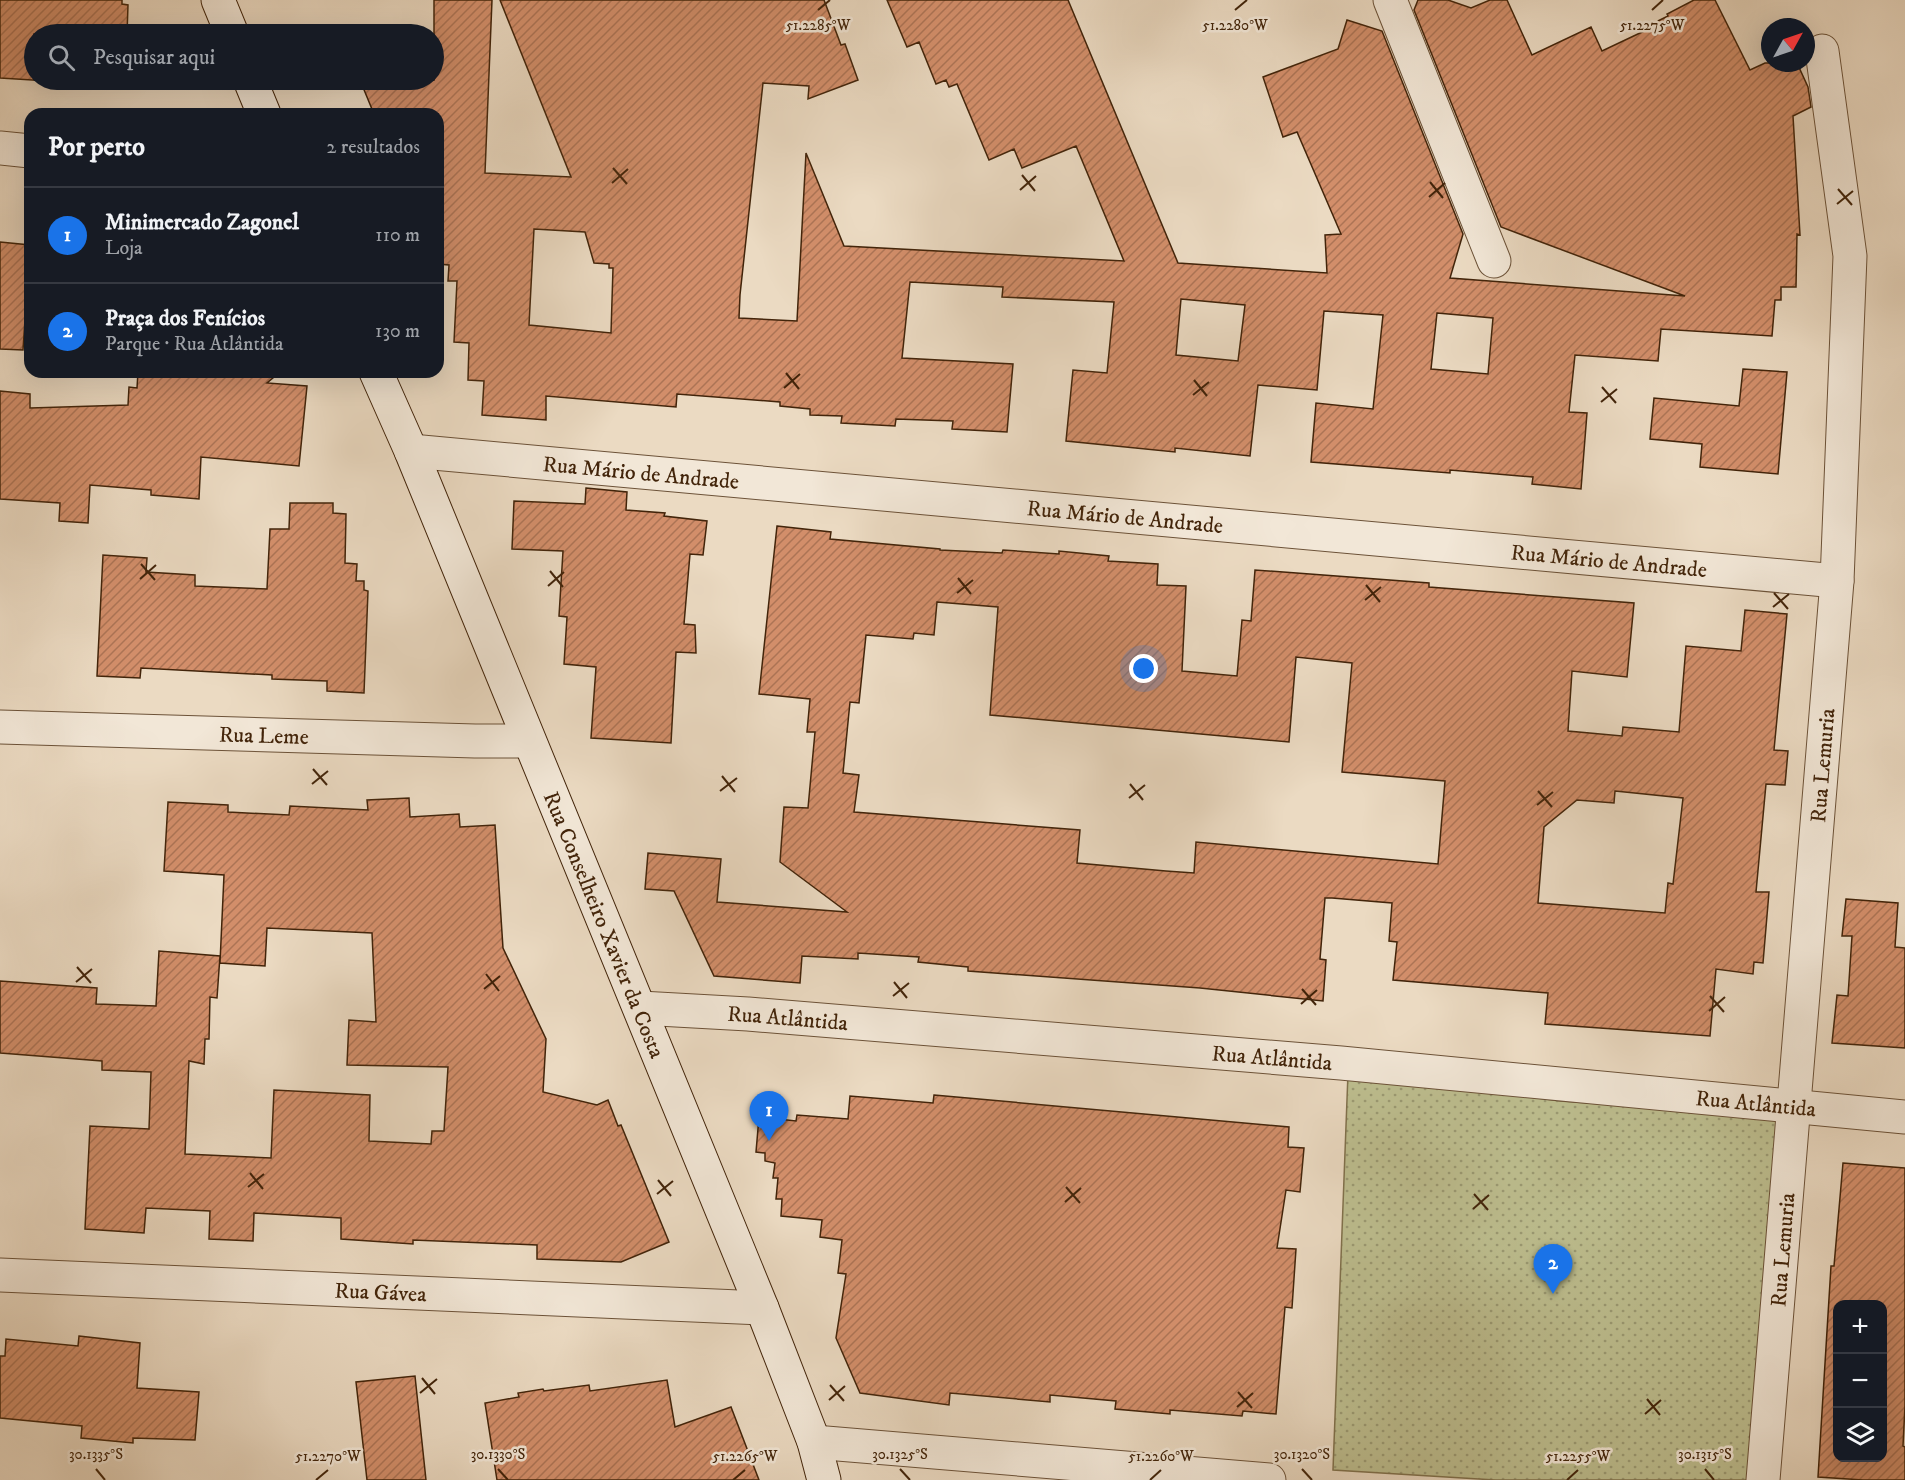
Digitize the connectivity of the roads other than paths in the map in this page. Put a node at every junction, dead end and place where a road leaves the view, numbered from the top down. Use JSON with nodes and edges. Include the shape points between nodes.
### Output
{"nodes":[{"id":1,"x":218,"y":0,"type":"edge"},
{"id":2,"x":1390,"y":0,"type":"edge"},
{"id":3,"x":228,"y":24,"type":"edge"},
{"id":4,"x":1822,"y":51,"type":"dead end"},
{"id":5,"x":254,"y":90,"type":"edge"},
{"id":6,"x":262,"y":108,"type":"edge"},
{"id":7,"x":0,"y":148,"type":"edge"},
{"id":8,"x":24,"y":150,"type":"edge"},
{"id":9,"x":1494,"y":261,"type":"dead end"},
{"id":10,"x":379,"y":378,"type":"edge"},
{"id":11,"x":411,"y":451,"type":"junction"},
{"id":12,"x":1838,"y":580,"type":"junction"},
{"id":13,"x":0,"y":727,"type":"edge"},
{"id":14,"x":529,"y":741,"type":"junction"},
{"id":15,"x":640,"y":1008,"type":"junction"},
{"id":16,"x":1795,"y":1107,"type":"junction"},
{"id":17,"x":1905,"y":1117,"type":"edge"},
{"id":18,"x":0,"y":1275,"type":"edge"},
{"id":19,"x":762,"y":1308,"type":"junction"},
{"id":20,"x":814,"y":1442,"type":"junction"},
{"id":21,"x":824,"y":1480,"type":"edge"},
{"id":22,"x":1269,"y":1480,"type":"edge"},
{"id":23,"x":1763,"y":1480,"type":"edge"}],
"edges":[{"from":1,"to":3,"type":"street"},
{"from":2,"to":9,"type":"street"},
{"from":4,"to":12,"type":"street","name":"Rua Lemuria","via":[[1850,256]]},
{"from":5,"to":6,"type":"street"},
{"from":7,"to":8,"type":"street"},
{"from":10,"to":11,"type":"street","name":"Rua Conselheiro Xavier da Costa"},
{"from":11,"to":12,"type":"street","name":"Rua Mário de Andrade"},
{"from":11,"to":14,"type":"street","name":"Rua Conselheiro Xavier da Costa"},
{"from":12,"to":16,"type":"street","name":"Rua Lemuria"},
{"from":13,"to":14,"type":"street","name":"Rua Leme"},
{"from":14,"to":15,"type":"street","name":"Rua Conselheiro Xavier da Costa"},
{"from":15,"to":16,"type":"street","name":"Rua Atlântida","via":[[1341,1063]]},
{"from":15,"to":19,"type":"street","name":"Rua Conselheiro Xavier da Costa"},
{"from":16,"to":17,"type":"street","name":"Rua Atlântida"},
{"from":16,"to":23,"type":"street","name":"Rua Lemuria"},
{"from":18,"to":19,"type":"street","name":"Rua Gávea"},
{"from":19,"to":20,"type":"street","name":"Rua Conselheiro Xavier da Costa"},
{"from":20,"to":21,"type":"street","name":"Rua Conselheiro Xavier da Costa"},
{"from":20,"to":22,"type":"street"}]}
